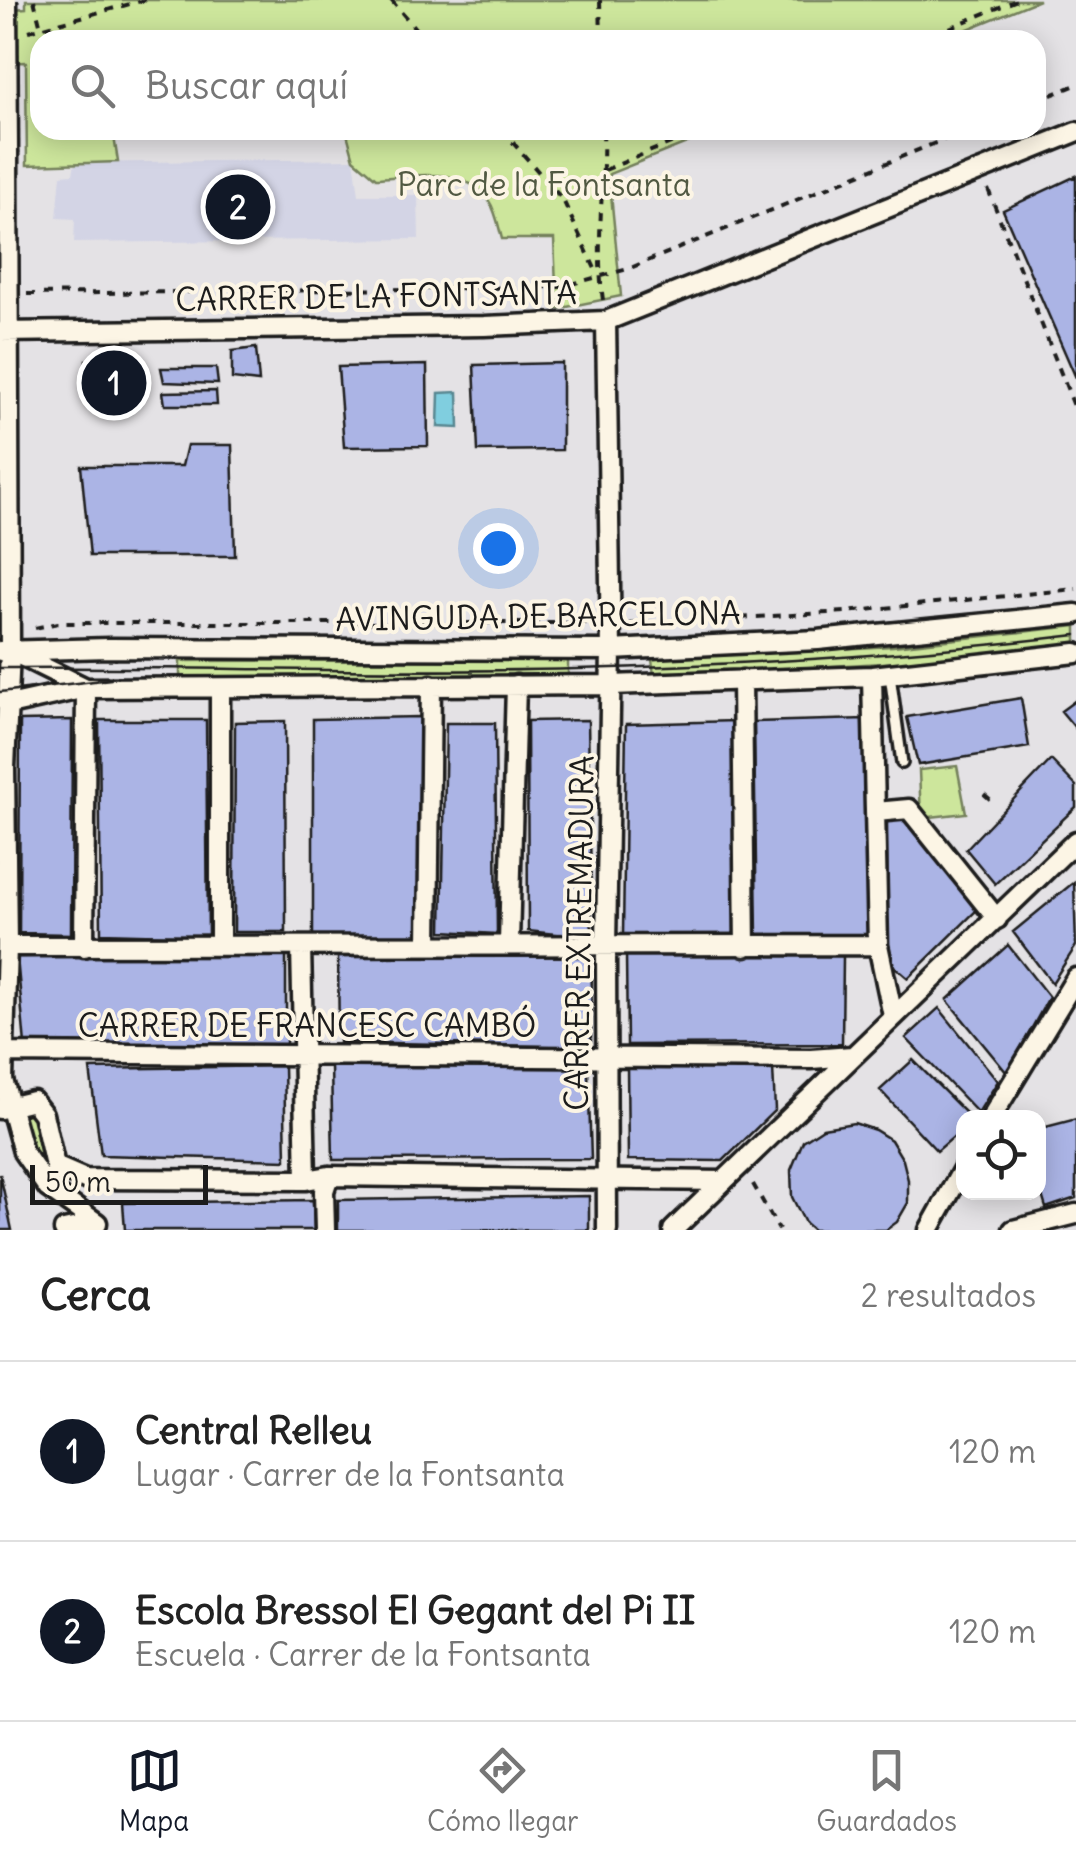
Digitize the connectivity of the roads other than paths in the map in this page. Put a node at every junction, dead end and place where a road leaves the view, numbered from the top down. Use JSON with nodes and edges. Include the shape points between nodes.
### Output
{"nodes":[{"id":1,"x":7,"y":0,"type":"edge"},
{"id":2,"x":1076,"y":132,"type":"edge"},
{"id":3,"x":606,"y":321,"type":"junction"},
{"id":4,"x":4,"y":332,"type":"edge"},
{"id":5,"x":1076,"y":614,"type":"edge"},
{"id":6,"x":612,"y":650,"type":"junction"},
{"id":7,"x":5,"y":651,"type":"edge"},
{"id":8,"x":1076,"y":652,"type":"edge"},
{"id":9,"x":881,"y":676,"type":"junction"},
{"id":10,"x":742,"y":680,"type":"junction"},
{"id":11,"x":516,"y":685,"type":"junction"},
{"id":12,"x":611,"y":685,"type":"junction"},
{"id":13,"x":430,"y":686,"type":"junction"},
{"id":14,"x":86,"y":688,"type":"junction"},
{"id":15,"x":220,"y":688,"type":"junction"},
{"id":16,"x":9,"y":706,"type":"junction"},
{"id":17,"x":902,"y":763,"type":"dead end"},
{"id":18,"x":2,"y":768,"type":"edge"},
{"id":19,"x":876,"y":812,"type":"junction"},
{"id":20,"x":1076,"y":841,"type":"edge"},
{"id":21,"x":997,"y":920,"type":"junction"},
{"id":22,"x":509,"y":943,"type":"junction"},
{"id":23,"x":220,"y":945,"type":"junction"},
{"id":24,"x":428,"y":945,"type":"junction"},
{"id":25,"x":606,"y":945,"type":"junction"},
{"id":26,"x":8,"y":946,"type":"junction"},
{"id":27,"x":302,"y":946,"type":"junction"},
{"id":28,"x":878,"y":946,"type":"junction"},
{"id":29,"x":84,"y":947,"type":"junction"},
{"id":30,"x":744,"y":947,"type":"junction"},
{"id":31,"x":2,"y":968,"type":"edge"},
{"id":32,"x":1076,"y":978,"type":"edge"},
{"id":33,"x":893,"y":1016,"type":"junction"},
{"id":34,"x":2,"y":1054,"type":"edge"},
{"id":35,"x":303,"y":1054,"type":"junction"},
{"id":36,"x":606,"y":1056,"type":"junction"},
{"id":37,"x":852,"y":1056,"type":"junction"},
{"id":38,"x":5,"y":1107,"type":"edge"},
{"id":39,"x":996,"y":1110,"type":"edge"},
{"id":40,"x":329,"y":1176,"type":"junction"},
{"id":41,"x":306,"y":1180,"type":"junction"},
{"id":42,"x":607,"y":1181,"type":"junction"},
{"id":43,"x":724,"y":1181,"type":"junction"},
{"id":44,"x":956,"y":1182,"type":"edge"},
{"id":45,"x":1076,"y":1214,"type":"edge"},
{"id":46,"x":98,"y":1227,"type":"edge"},
{"id":47,"x":64,"y":1230,"type":"edge"},
{"id":48,"x":324,"y":1230,"type":"edge"},
{"id":49,"x":607,"y":1230,"type":"edge"},
{"id":50,"x":673,"y":1230,"type":"edge"},
{"id":51,"x":929,"y":1230,"type":"edge"},
{"id":52,"x":1013,"y":1230,"type":"edge"}],
"edges":[{"from":1,"to":4,"type":"street","bridge":true},
{"from":2,"to":3,"type":"street","name":"CARRER DE LA FONTSANTA"},
{"from":3,"to":4,"type":"street","name":"CARRER DE LA FONTSANTA"},
{"from":3,"to":6,"type":"street","name":"CARRER EXTREMADURA"},
{"from":4,"to":7,"type":"street","via":[[10,630]]},
{"from":5,"to":6,"type":"street","name":"AVINGUDA DE BARCELONA","via":[[818,640]]},
{"from":6,"to":7,"type":"street","name":"AVINGUDA DE BARCELONA"},
{"from":6,"to":12,"type":"street","name":"CARRER EXTREMADURA"},
{"from":7,"to":14,"type":"street"},
{"from":7,"to":16,"type":"street"},
{"from":8,"to":9,"type":"street","name":"AVINGUDA DE BARCELONA"},
{"from":9,"to":10,"type":"street","name":"AVINGUDA DE BARCELONA"},
{"from":9,"to":17,"type":"lane"},
{"from":9,"to":19,"type":"street"},
{"from":10,"to":12,"type":"street","name":"AVINGUDA DE BARCELONA"},
{"from":10,"to":30,"type":"street"},
{"from":11,"to":12,"type":"street","name":"AVINGUDA DE BARCELONA"},
{"from":11,"to":13,"type":"street","name":"AVINGUDA DE BARCELONA"},
{"from":11,"to":22,"type":"street"},
{"from":12,"to":25,"type":"street","name":"CARRER EXTREMADURA"},
{"from":13,"to":15,"type":"street","name":"AVINGUDA DE BARCELONA"},
{"from":13,"to":24,"type":"street"},
{"from":14,"to":15,"type":"street","name":"AVINGUDA DE BARCELONA"},
{"from":14,"to":16,"type":"street","name":"AVINGUDA DE BARCELONA"},
{"from":14,"to":29,"type":"street"},
{"from":15,"to":23,"type":"street"},
{"from":16,"to":18,"type":"street"},
{"from":18,"to":26,"type":"street"},
{"from":19,"to":21,"type":"street","via":[[909,808]]},
{"from":19,"to":28,"type":"street"},
{"from":20,"to":21,"type":"street"},
{"from":21,"to":33,"type":"street"},
{"from":22,"to":24,"type":"street"},
{"from":22,"to":25,"type":"street"},
{"from":23,"to":27,"type":"street"},
{"from":23,"to":29,"type":"street"},
{"from":24,"to":27,"type":"street"},
{"from":25,"to":30,"type":"street"},
{"from":25,"to":36,"type":"street","name":"CARRER EXTREMADURA"},
{"from":26,"to":29,"type":"street"},
{"from":26,"to":31,"type":"street"},
{"from":27,"to":35,"type":"street"},
{"from":28,"to":30,"type":"street"},
{"from":28,"to":33,"type":"street"},
{"from":31,"to":34,"type":"street"},
{"from":32,"to":39,"type":"street"},
{"from":33,"to":37,"type":"street"},
{"from":34,"to":35,"type":"street","name":"CARRER DE FRANCESC CAMBÓ"},
{"from":34,"to":38,"type":"street"},
{"from":35,"to":36,"type":"street","name":"CARRER DE FRANCESC CAMBÓ"},
{"from":35,"to":41,"type":"street"},
{"from":36,"to":37,"type":"street","name":"CARRER DE FRANCESC CAMBÓ"},
{"from":36,"to":42,"type":"street","name":"CARRER EXTREMADURA"},
{"from":37,"to":43,"type":"street"},
{"from":38,"to":41,"type":"street","via":[[33,1101],[43,1114],[55,1166],[85,1179]]},
{"from":38,"to":46,"type":"street","via":[[23,1152],[48,1188]]},
{"from":40,"to":41,"type":"street"},
{"from":40,"to":42,"type":"street"},
{"from":40,"to":48,"type":"street"},
{"from":42,"to":43,"type":"street"},
{"from":42,"to":49,"type":"street","name":"CARRER EXTREMADURA"},
{"from":43,"to":50,"type":"street"},
{"from":44,"to":51,"type":"street"},
{"from":45,"to":52,"type":"street"},
{"from":46,"to":47,"type":"street"}]}
